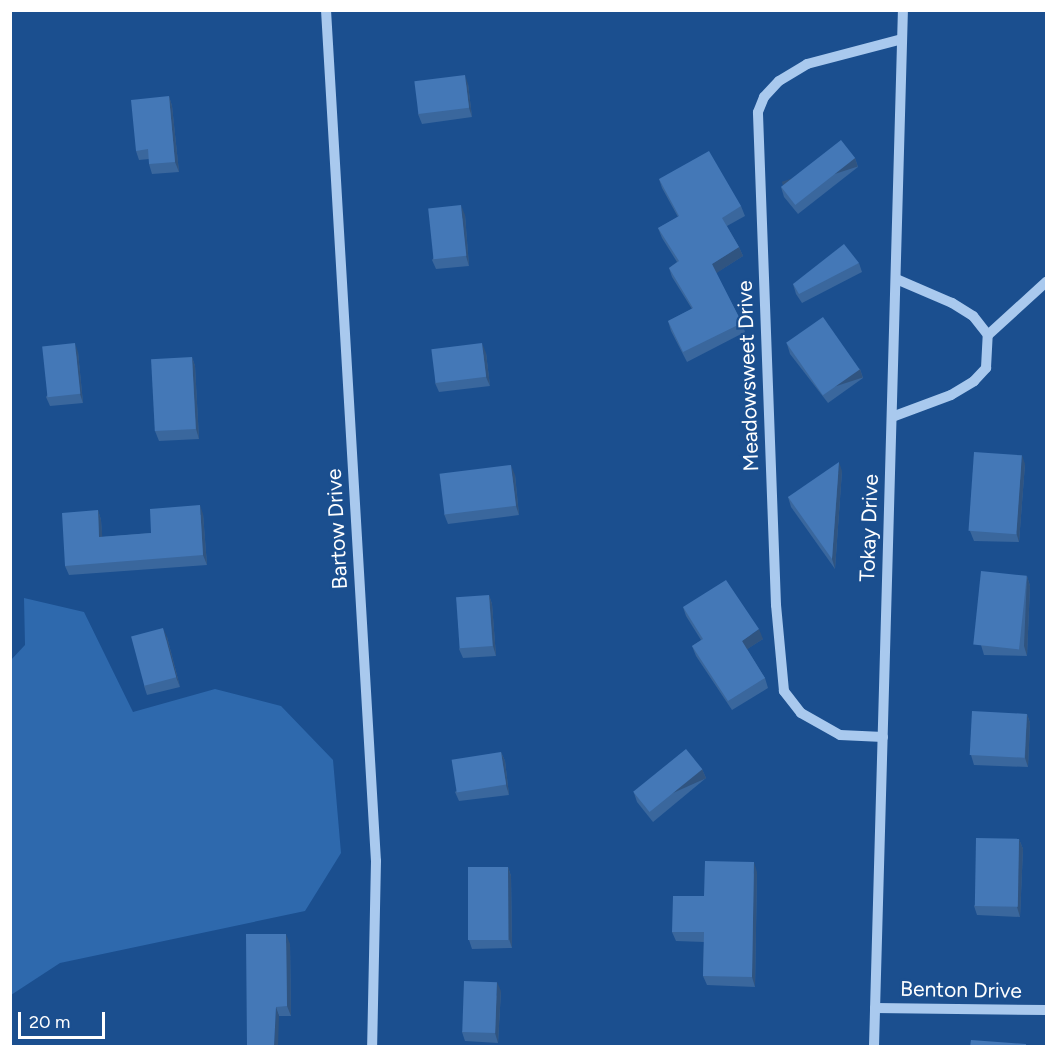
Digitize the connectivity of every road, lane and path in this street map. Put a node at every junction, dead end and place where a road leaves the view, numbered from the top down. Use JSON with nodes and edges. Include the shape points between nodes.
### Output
{"nodes":[{"id":1,"x":326,"y":10,"type":"edge"},
{"id":2,"x":903,"y":10,"type":"edge"},
{"id":3,"x":902,"y":39,"type":"junction"},
{"id":4,"x":896,"y":279,"type":"junction"},
{"id":5,"x":1047,"y":282,"type":"edge"},
{"id":6,"x":988,"y":335,"type":"junction"},
{"id":7,"x":892,"y":417,"type":"junction"},
{"id":8,"x":883,"y":737,"type":"junction"},
{"id":9,"x":875,"y":1008,"type":"junction"},
{"id":10,"x":1047,"y":1010,"type":"edge"},
{"id":11,"x":372,"y":1047,"type":"edge"},
{"id":12,"x":874,"y":1047,"type":"edge"}],
"edges":[{"from":1,"to":11,"type":"street","name":"Bartow Drive","via":[[376,861]]},
{"from":2,"to":3,"type":"street","name":"Tokay Drive"},
{"from":3,"to":4,"type":"street","name":"Tokay Drive"},
{"from":3,"to":8,"type":"street","name":"Meadowsweet Drive","via":[[807,64],[779,81],[764,97],[758,112],[776,605],[784,691],[801,713],[840,735]]},
{"from":4,"to":6,"type":"street","via":[[952,303],[973,316]]},
{"from":4,"to":7,"type":"street","name":"Tokay Drive"},
{"from":5,"to":6,"type":"street"},
{"from":6,"to":7,"type":"street","via":[[986,368],[974,381],[951,395]]},
{"from":7,"to":8,"type":"street","name":"Tokay Drive"},
{"from":8,"to":9,"type":"street","name":"Tokay Drive"},
{"from":9,"to":10,"type":"street","name":"Benton Drive"},
{"from":9,"to":12,"type":"street","name":"Tokay Drive"}]}
